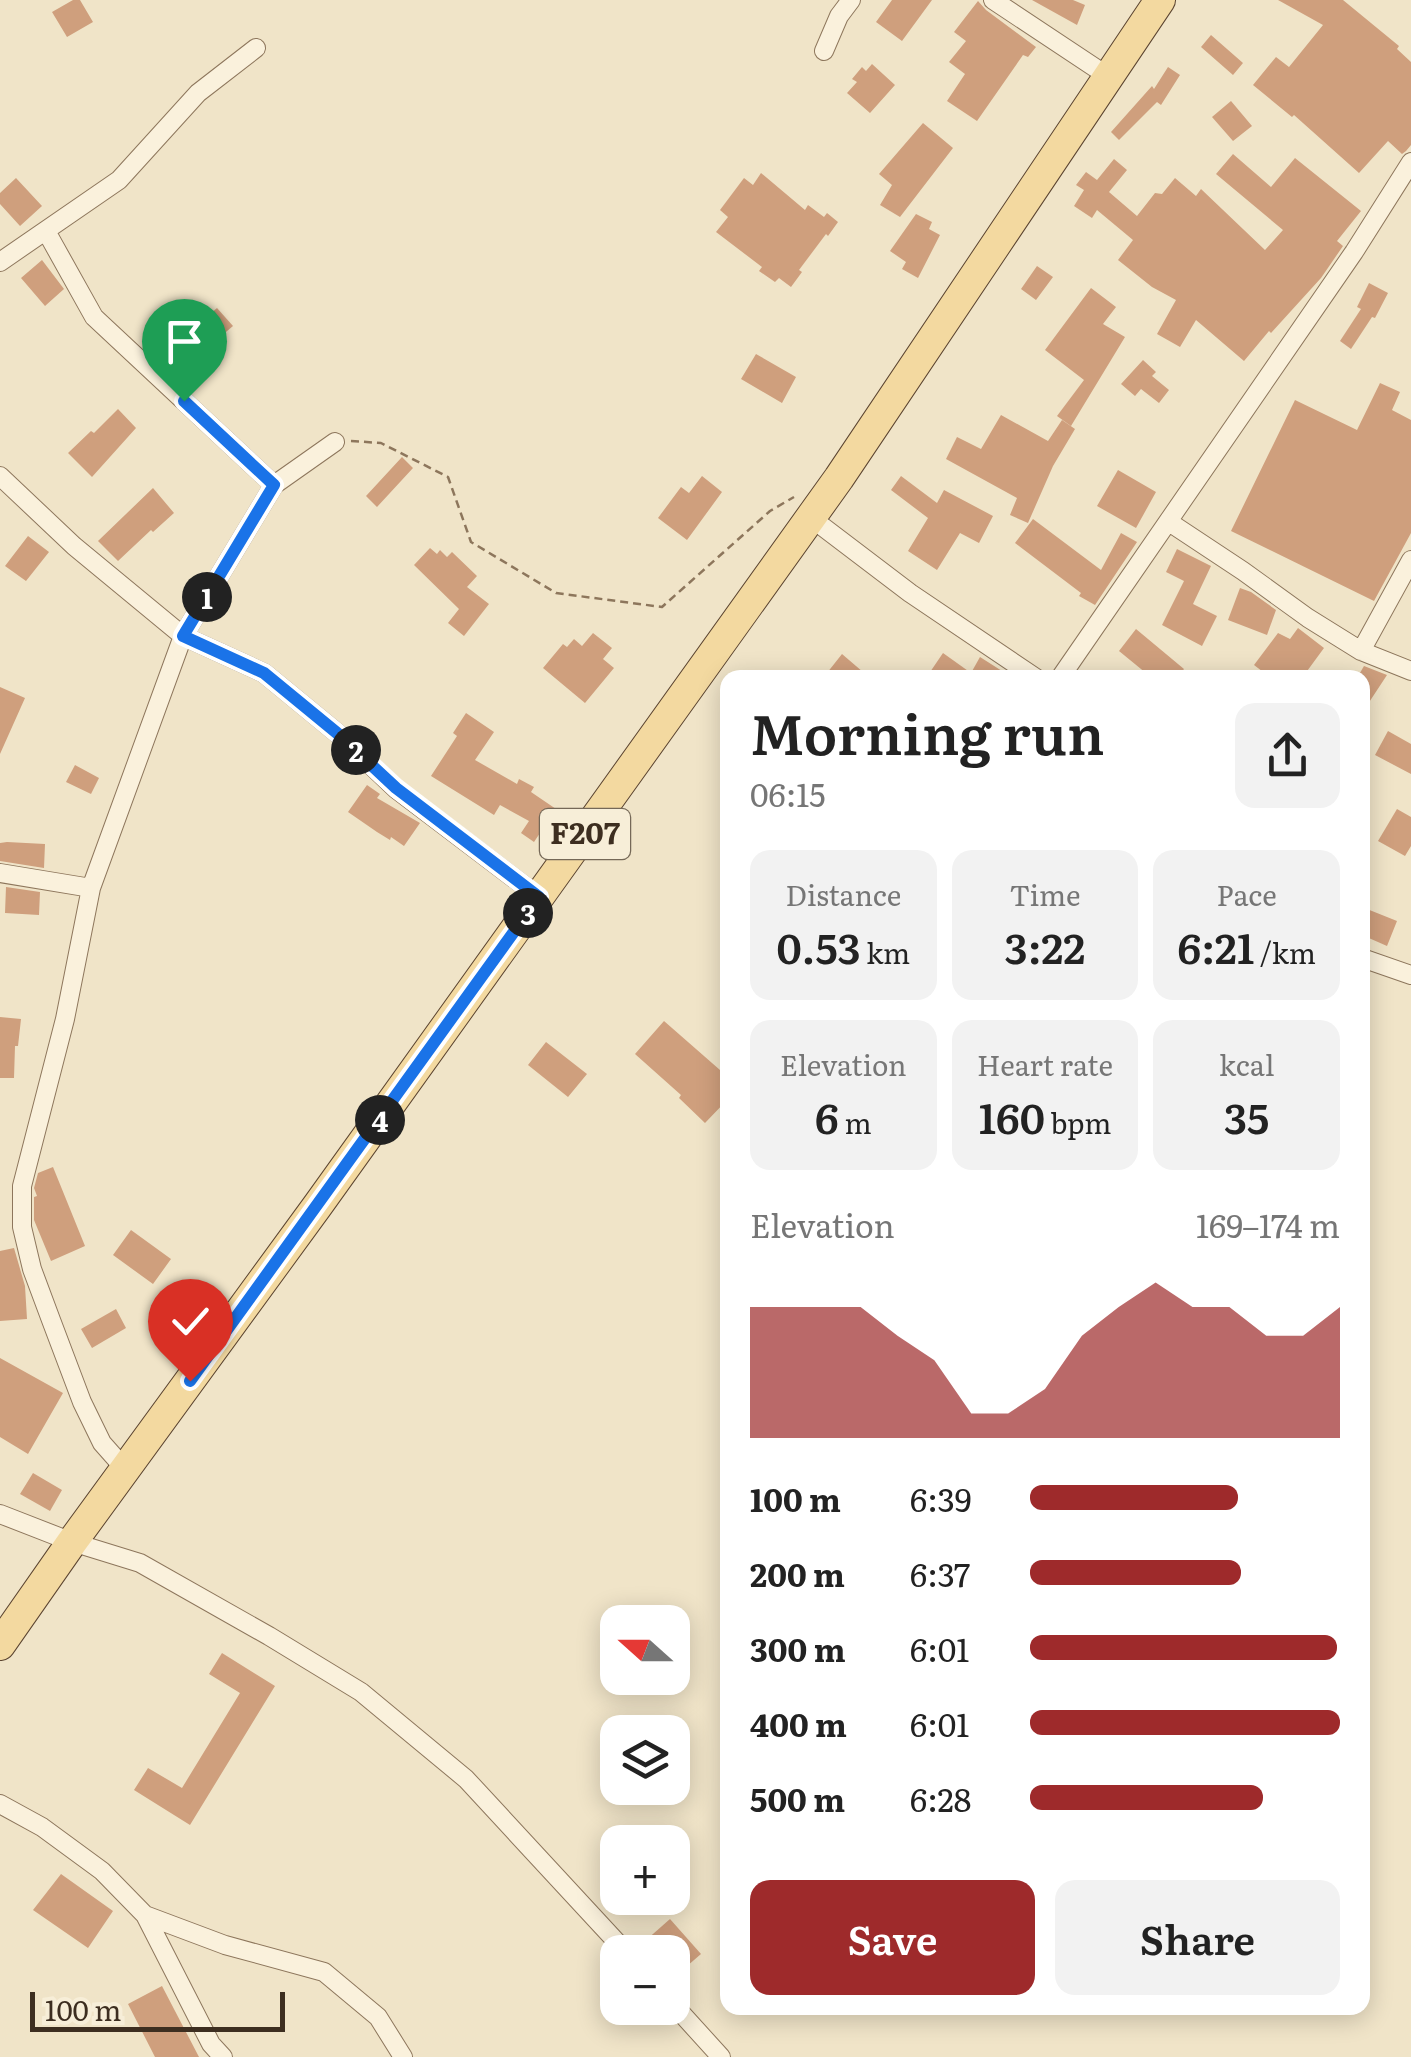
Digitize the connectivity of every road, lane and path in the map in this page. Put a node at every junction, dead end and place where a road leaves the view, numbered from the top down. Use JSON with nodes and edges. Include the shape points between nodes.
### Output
{"nodes":[{"id":1,"x":851,"y":0,"type":"edge"},
{"id":2,"x":993,"y":0,"type":"edge"},
{"id":3,"x":1160,"y":4,"type":"edge"},
{"id":4,"x":256,"y":48,"type":"dead end"},
{"id":5,"x":824,"y":51,"type":"dead end"},
{"id":6,"x":1109,"y":77,"type":"junction"},
{"id":7,"x":1411,"y":162,"type":"edge"},
{"id":8,"x":46,"y":230,"type":"junction"},
{"id":9,"x":0,"y":262,"type":"edge"},
{"id":10,"x":335,"y":442,"type":"joint"},
{"id":11,"x":0,"y":476,"type":"edge"},
{"id":12,"x":274,"y":485,"type":"junction"},
{"id":13,"x":803,"y":507,"type":"junction"},
{"id":14,"x":1169,"y":522,"type":"junction"},
{"id":15,"x":1411,"y":560,"type":"edge"},
{"id":16,"x":183,"y":636,"type":"junction"},
{"id":17,"x":1361,"y":651,"type":"junction"},
{"id":18,"x":1024,"y":670,"type":"edge"},
{"id":19,"x":1066,"y":670,"type":"edge"},
{"id":20,"x":1411,"y":672,"type":"edge"},
{"id":21,"x":0,"y":873,"type":"edge"},
{"id":22,"x":91,"y":888,"type":"junction"},
{"id":23,"x":539,"y":897,"type":"junction"},
{"id":24,"x":1370,"y":961,"type":"edge"},
{"id":25,"x":1411,"y":975,"type":"edge"},
{"id":26,"x":125,"y":1469,"type":"junction"},
{"id":27,"x":0,"y":1514,"type":"edge"},
{"id":28,"x":72,"y":1542,"type":"junction"},
{"id":29,"x":0,"y":1645,"type":"edge"},
{"id":30,"x":0,"y":1804,"type":"edge"},
{"id":31,"x":145,"y":1915,"type":"junction"},
{"id":32,"x":610,"y":1935,"type":"edge"},
{"id":33,"x":690,"y":2022,"type":"edge"},
{"id":34,"x":222,"y":2057,"type":"edge"},
{"id":35,"x":403,"y":2057,"type":"edge"},
{"id":36,"x":722,"y":2057,"type":"edge"}],
"edges":[{"from":1,"to":5,"type":"street"},
{"from":2,"to":6,"type":"street"},
{"from":3,"to":6,"type":"main road","number":"F207"},
{"from":4,"to":8,"type":"street","via":[[198,93],[120,180]]},
{"from":6,"to":13,"type":"main road","number":"F207"},
{"from":7,"to":14,"type":"street"},
{"from":8,"to":9,"type":"street"},
{"from":8,"to":12,"type":"street","via":[[94,317]]},
{"from":10,"to":12,"type":"street"},
{"from":10,"to":13,"type":"path","via":[[382,444],[448,477],[471,542],[556,593],[662,607],[770,511]]},
{"from":11,"to":16,"type":"street"},
{"from":12,"to":16,"type":"street"},
{"from":13,"to":18,"type":"street","via":[[910,593]]},
{"from":13,"to":23,"type":"main road","number":"F207"},
{"from":14,"to":17,"type":"street"},
{"from":14,"to":19,"type":"street"},
{"from":15,"to":17,"type":"street"},
{"from":16,"to":22,"type":"street"},
{"from":16,"to":23,"type":"street","via":[[264,673],[396,788]]},
{"from":17,"to":20,"type":"street"},
{"from":21,"to":22,"type":"street"},
{"from":22,"to":26,"type":"street","via":[[22,1186],[22,1227],[82,1402]]},
{"from":23,"to":26,"type":"main road","number":"F207"},
{"from":24,"to":25,"type":"street"},
{"from":26,"to":28,"type":"main road","number":"F207"},
{"from":27,"to":28,"type":"street"},
{"from":28,"to":29,"type":"main road","number":"F207"},
{"from":28,"to":32,"type":"street","via":[[140,1563],[361,1692],[466,1779]]},
{"from":30,"to":31,"type":"street","via":[[102,1872]]},
{"from":31,"to":34,"type":"street"},
{"from":31,"to":35,"type":"street","via":[[324,1972],[378,2017]]},
{"from":33,"to":36,"type":"street"}]}
